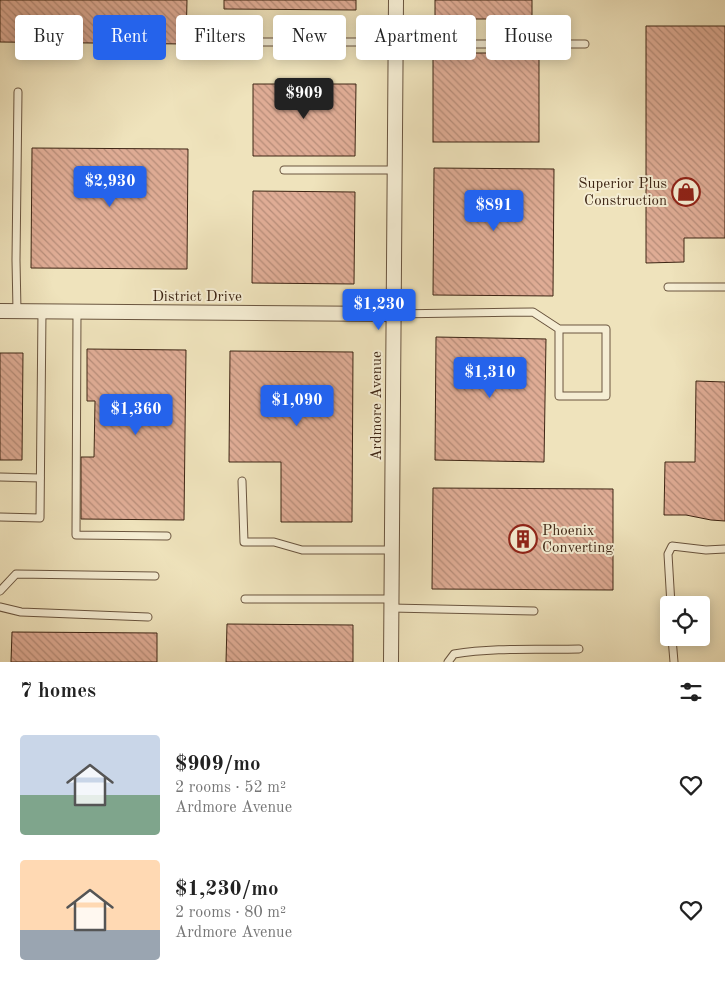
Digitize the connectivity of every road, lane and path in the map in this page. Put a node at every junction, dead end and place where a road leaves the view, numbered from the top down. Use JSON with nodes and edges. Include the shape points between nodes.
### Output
{"nodes":[{"id":1,"x":396,"y":0,"type":"edge"},
{"id":2,"x":396,"y":15,"type":"edge"},
{"id":3,"x":263,"y":42,"type":"edge"},
{"id":4,"x":476,"y":44,"type":"edge"},
{"id":5,"x":585,"y":44,"type":"dead end"},
{"id":6,"x":356,"y":46,"type":"edge"},
{"id":7,"x":396,"y":60,"type":"edge"},
{"id":8,"x":18,"y":92,"type":"dead end"},
{"id":9,"x":284,"y":170,"type":"dead end"},
{"id":10,"x":394,"y":170,"type":"junction"},
{"id":11,"x":668,"y":287,"type":"dead end"},
{"id":12,"x":725,"y":287,"type":"edge"},
{"id":13,"x":0,"y":311,"type":"edge"},
{"id":14,"x":17,"y":311,"type":"junction"},
{"id":15,"x":42,"y":311,"type":"junction"},
{"id":16,"x":76,"y":312,"type":"junction"},
{"id":17,"x":393,"y":314,"type":"junction"},
{"id":18,"x":559,"y":329,"type":"junction"},
{"id":19,"x":0,"y":477,"type":"edge"},
{"id":20,"x":40,"y":478,"type":"junction"},
{"id":21,"x":242,"y":481,"type":"dead end"},
{"id":22,"x":0,"y":517,"type":"edge"},
{"id":23,"x":167,"y":536,"type":"dead end"},
{"id":24,"x":725,"y":549,"type":"edge"},
{"id":25,"x":392,"y":550,"type":"junction"},
{"id":26,"x":155,"y":576,"type":"dead end"},
{"id":27,"x":0,"y":591,"type":"edge"},
{"id":28,"x":670,"y":596,"type":"edge"},
{"id":29,"x":246,"y":599,"type":"dead end"},
{"id":30,"x":391,"y":604,"type":"junction"},
{"id":31,"x":0,"y":607,"type":"edge"},
{"id":32,"x":534,"y":611,"type":"dead end"},
{"id":33,"x":148,"y":616,"type":"dead end"},
{"id":34,"x":673,"y":646,"type":"edge"},
{"id":35,"x":579,"y":649,"type":"dead end"},
{"id":36,"x":391,"y":662,"type":"edge"},
{"id":37,"x":448,"y":662,"type":"edge"},
{"id":38,"x":674,"y":662,"type":"edge"}],
"edges":[{"from":1,"to":2,"type":"street","name":"Ardmore Avenue"},
{"from":3,"to":6,"type":"lane"},
{"from":4,"to":5,"type":"lane"},
{"from":7,"to":10,"type":"street","name":"Ardmore Avenue"},
{"from":8,"to":14,"type":"lane"},
{"from":9,"to":10,"type":"lane"},
{"from":10,"to":17,"type":"street","name":"Ardmore Avenue"},
{"from":11,"to":12,"type":"lane"},
{"from":13,"to":14,"type":"street","name":"District Drive"},
{"from":14,"to":15,"type":"street","name":"District Drive"},
{"from":15,"to":16,"type":"street","name":"District Drive"},
{"from":15,"to":20,"type":"lane"},
{"from":16,"to":17,"type":"street","name":"District Drive"},
{"from":16,"to":23,"type":"lane","via":[[76,535]]},
{"from":17,"to":18,"type":"lane","via":[[533,312]]},
{"from":17,"to":25,"type":"street","name":"Ardmore Avenue"},
{"from":18,"to":18,"type":"lane","via":[[606,329],[606,396],[559,396]]},
{"from":19,"to":20,"type":"lane"},
{"from":20,"to":22,"type":"lane","via":[[40,518]]},
{"from":21,"to":25,"type":"lane","via":[[244,542],[274,542],[302,550]]},
{"from":24,"to":28,"type":"lane","via":[[672,546],[668,554]]},
{"from":25,"to":30,"type":"street","name":"Ardmore Avenue"},
{"from":26,"to":27,"type":"lane","via":[[16,574]]},
{"from":29,"to":30,"type":"lane"},
{"from":30,"to":32,"type":"lane"},
{"from":30,"to":36,"type":"street","name":"Ardmore Avenue"},
{"from":31,"to":33,"type":"lane","via":[[21,612]]},
{"from":34,"to":38,"type":"lane"},
{"from":35,"to":37,"type":"lane","via":[[463,652],[454,654]]}]}
